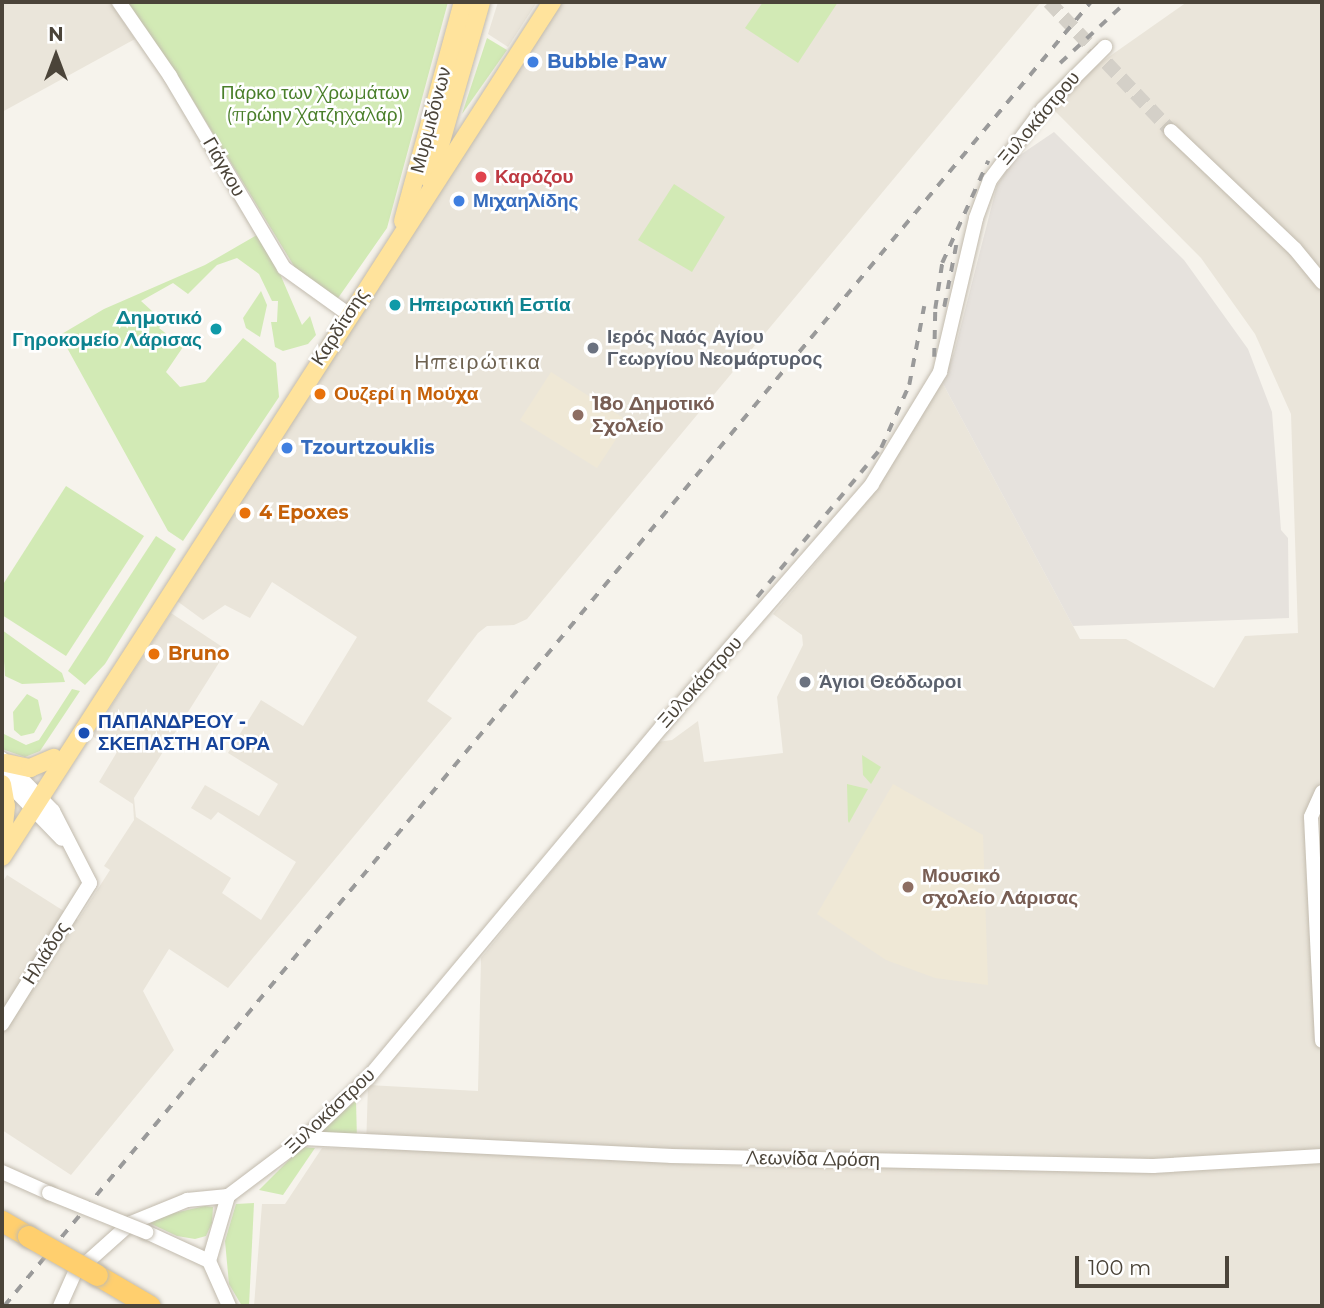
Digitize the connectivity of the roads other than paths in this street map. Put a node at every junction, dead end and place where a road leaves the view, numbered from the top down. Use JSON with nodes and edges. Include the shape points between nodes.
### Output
{"nodes":[{"id":1,"x":119,"y":2,"type":"edge"},
{"id":2,"x":463,"y":2,"type":"edge"},
{"id":3,"x":481,"y":2,"type":"edge"},
{"id":4,"x":552,"y":2,"type":"edge"},
{"id":5,"x":1105,"y":47,"type":"dead end"},
{"id":6,"x":1171,"y":131,"type":"tunnel mouth"},
{"id":7,"x":425,"y":197,"type":"junction"},
{"id":8,"x":398,"y":237,"type":"junction"},
{"id":9,"x":1320,"y":276,"type":"edge"},
{"id":10,"x":348,"y":314,"type":"junction"},
{"id":11,"x":130,"y":653,"type":"junction"},
{"id":12,"x":54,"y":758,"type":"junction"},
{"id":13,"x":3,"y":766,"type":"edge"},
{"id":14,"x":2,"y":784,"type":"edge"},
{"id":15,"x":1322,"y":792,"type":"edge"},
{"id":16,"x":32,"y":808,"type":"junction"},
{"id":17,"x":3,"y":837,"type":"edge"},
{"id":18,"x":69,"y":845,"type":"junction"},
{"id":19,"x":2,"y":857,"type":"edge"},
{"id":20,"x":2,"y":1024,"type":"edge"},
{"id":21,"x":1322,"y":1041,"type":"edge"},
{"id":22,"x":305,"y":1138,"type":"junction"},
{"id":23,"x":1322,"y":1156,"type":"edge"},
{"id":24,"x":2,"y":1172,"type":"edge"},
{"id":25,"x":228,"y":1196,"type":"junction"},
{"id":26,"x":2,"y":1221,"type":"edge"},
{"id":27,"x":218,"y":1233,"type":"junction"},
{"id":28,"x":177,"y":1245,"type":"junction"},
{"id":29,"x":209,"y":1261,"type":"junction"},
{"id":30,"x":60,"y":1306,"type":"edge"},
{"id":31,"x":150,"y":1306,"type":"edge"},
{"id":32,"x":229,"y":1306,"type":"edge"}],
"edges":[{"from":1,"to":10,"type":"street","name":"Γιάγκου","via":[[284,268]]},
{"from":2,"to":8,"type":"main road","name":"Μυρμιδόνων"},
{"from":3,"to":7,"type":"main road","name":"Μυρμιδόνων"},
{"from":4,"to":7,"type":"main road","name":"Καρδίτσης"},
{"from":5,"to":22,"type":"street","name":"Ξυλοκάστρου","via":[[1043,109],[990,180],[976,218],[940,372],[872,484],[662,726],[368,1078]]},
{"from":6,"to":9,"type":"street"},
{"from":7,"to":8,"type":"main road","name":"Καρδίτσης"},
{"from":8,"to":10,"type":"main road","name":"Καρδίτσης"},
{"from":10,"to":11,"type":"main road","name":"Καρδίτσης"},
{"from":11,"to":12,"type":"main road","name":"Καρδίτσης","via":[[113,668]]},
{"from":11,"to":16,"type":"main road","name":"Καρδίτσης"},
{"from":12,"to":13,"type":"main road","via":[[30,768]]},
{"from":12,"to":16,"type":"main road","name":"Καρδίτσης"},
{"from":13,"to":16,"type":"street"},
{"from":14,"to":17,"type":"main road","via":[[6,806]]},
{"from":15,"to":21,"type":"street","via":[[1311,817]]},
{"from":16,"to":17,"type":"main road","name":"Καρδίτσης"},
{"from":16,"to":18,"type":"street"},
{"from":16,"to":18,"type":"street","via":[[58,818]]},
{"from":16,"to":19,"type":"main road","name":"Καρδίτσης"},
{"from":18,"to":20,"type":"street","name":"Ηλιάδος","via":[[90,883]]},
{"from":22,"to":23,"type":"street","name":"Λεωνίδα Δρόση","via":[[671,1156],[1153,1166]]},
{"from":22,"to":25,"type":"street","name":"Ξυλοκάστρου"},
{"from":24,"to":28,"type":"street","bridge":true},
{"from":25,"to":27,"type":"street"},
{"from":25,"to":30,"type":"street","via":[[182,1201],[131,1223],[79,1269]]},
{"from":26,"to":31,"type":"highway","bridge":true},
{"from":27,"to":28,"type":"street","via":[[196,1245]]},
{"from":27,"to":29,"type":"street"},
{"from":28,"to":29,"type":"street"},
{"from":29,"to":32,"type":"street"}]}
